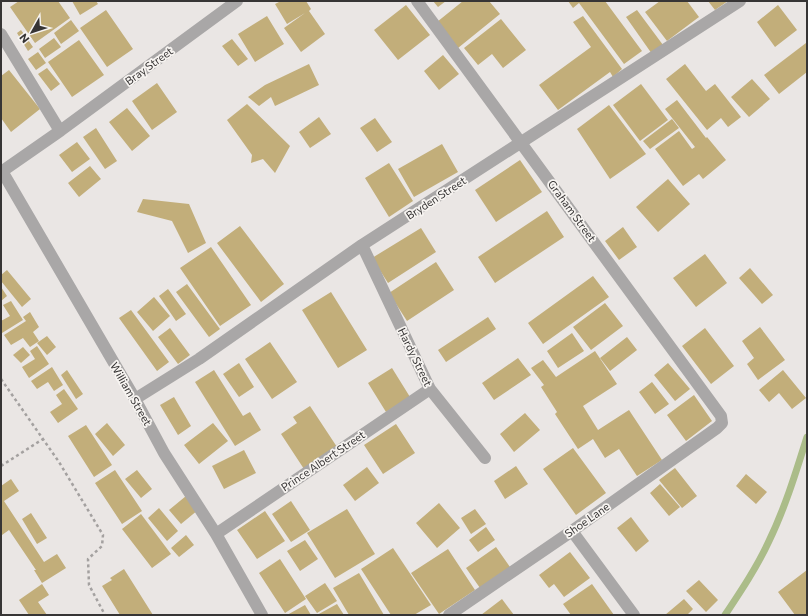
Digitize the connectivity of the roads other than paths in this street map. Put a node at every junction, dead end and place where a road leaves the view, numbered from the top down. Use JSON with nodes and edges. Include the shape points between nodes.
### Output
{"nodes":[{"id":1,"x":237,"y":1,"type":"edge"},
{"id":2,"x":417,"y":1,"type":"edge"},
{"id":3,"x":740,"y":1,"type":"edge"},
{"id":4,"x":1,"y":34,"type":"edge"},
{"id":5,"x":60,"y":131,"type":"junction"},
{"id":6,"x":522,"y":143,"type":"junction"},
{"id":7,"x":1,"y":172,"type":"edge"},
{"id":8,"x":362,"y":246,"type":"junction"},
{"id":9,"x":430,"y":389,"type":"junction"},
{"id":10,"x":135,"y":399,"type":"junction"},
{"id":11,"x":722,"y":423,"type":"joint"},
{"id":12,"x":485,"y":458,"type":"dead end"},
{"id":13,"x":572,"y":531,"type":"junction"},
{"id":14,"x":216,"y":534,"type":"junction"},
{"id":15,"x":262,"y":615,"type":"edge"},
{"id":16,"x":450,"y":615,"type":"edge"},
{"id":17,"x":634,"y":615,"type":"edge"}],
"edges":[{"from":1,"to":5,"type":"street","name":"Bray Street"},
{"from":2,"to":6,"type":"street","name":"Graham Street"},
{"from":3,"to":6,"type":"street","name":"Bryden Street"},
{"from":4,"to":5,"type":"street"},
{"from":5,"to":7,"type":"street","name":"Bray Street"},
{"from":6,"to":8,"type":"street","name":"Bryden Street"},
{"from":6,"to":11,"type":"street","name":"Graham Street","via":[[721,416]]},
{"from":7,"to":10,"type":"street","name":"William Street"},
{"from":8,"to":9,"type":"street","name":"Hardy Street"},
{"from":8,"to":10,"type":"street","name":"Bryden Street","via":[[199,359]]},
{"from":9,"to":12,"type":"street","name":"Hardy Street"},
{"from":9,"to":14,"type":"street","name":"Prince Albert Street"},
{"from":10,"to":14,"type":"street","name":"William Street","via":[[164,453]]},
{"from":11,"to":13,"type":"street","name":"Shoe Lane"},
{"from":13,"to":16,"type":"street","name":"Shoe Lane"},
{"from":13,"to":17,"type":"street"},
{"from":14,"to":15,"type":"street","name":"William Street"}]}
